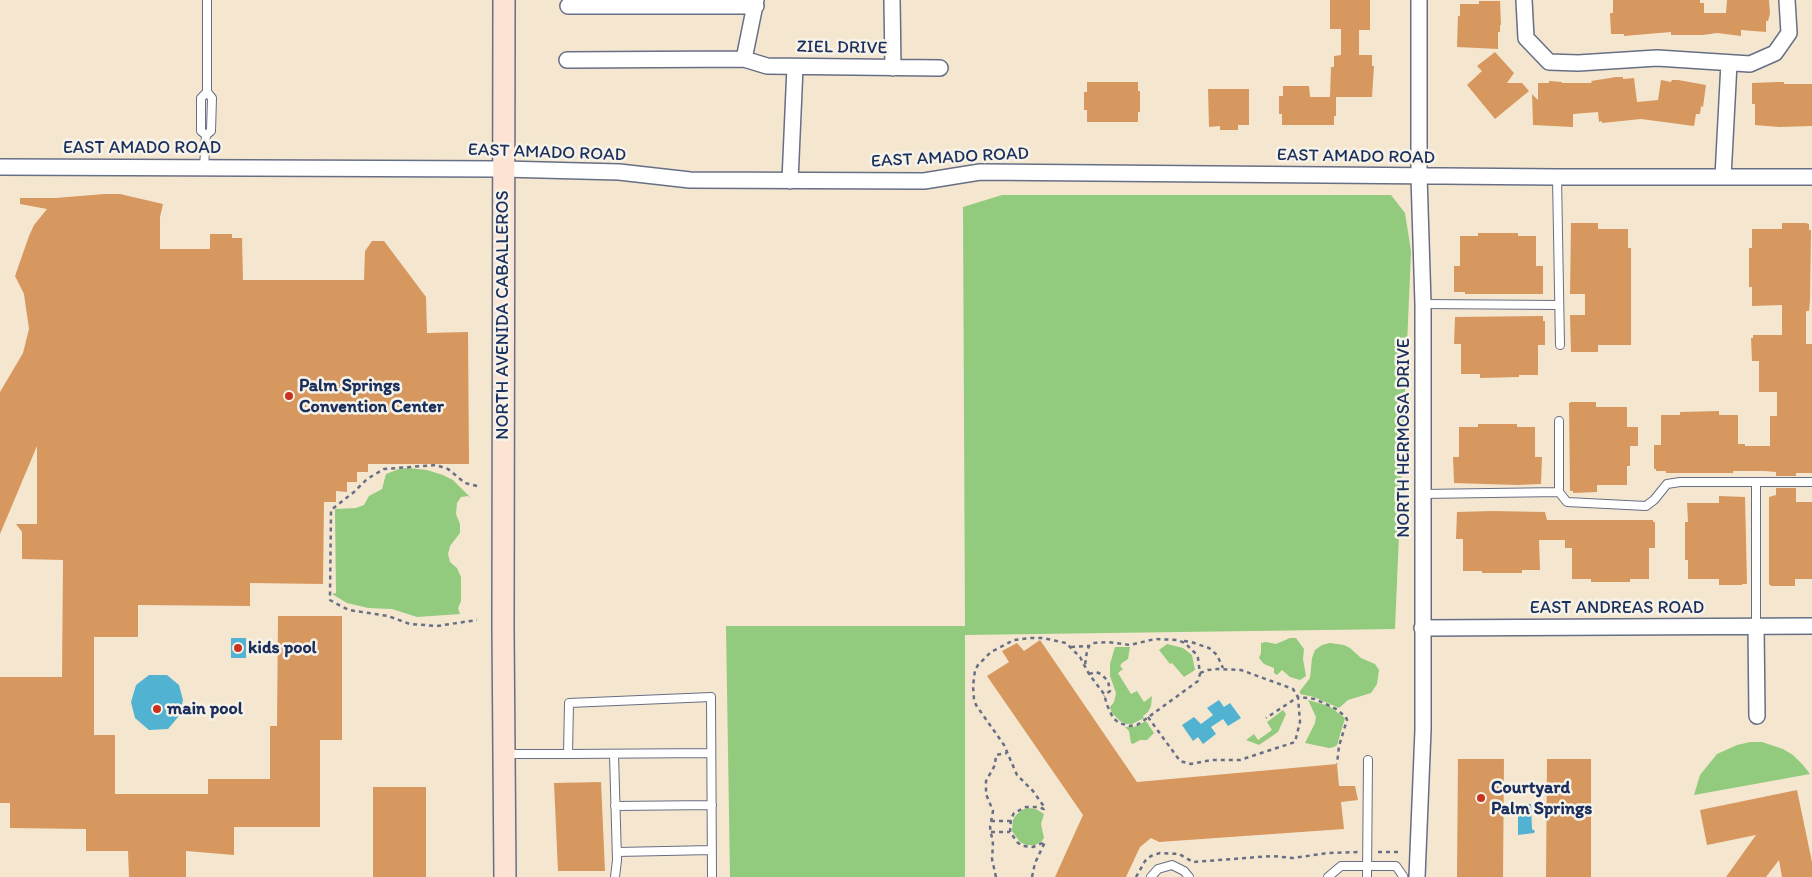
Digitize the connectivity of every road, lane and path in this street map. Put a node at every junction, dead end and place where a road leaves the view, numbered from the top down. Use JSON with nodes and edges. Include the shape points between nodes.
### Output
{"nodes":[{"id":1,"x":207,"y":0,"type":"edge"},
{"id":2,"x":504,"y":0,"type":"edge"},
{"id":3,"x":892,"y":0,"type":"edge"},
{"id":4,"x":1419,"y":0,"type":"edge"},
{"id":5,"x":1524,"y":0,"type":"edge"},
{"id":6,"x":1787,"y":0,"type":"edge"},
{"id":7,"x":756,"y":3,"type":"edge"},
{"id":8,"x":568,"y":6,"type":"dead end"},
{"id":9,"x":744,"y":59,"type":"junction"},
{"id":10,"x":567,"y":60,"type":"dead end"},
{"id":11,"x":1729,"y":63,"type":"junction"},
{"id":12,"x":795,"y":67,"type":"junction"},
{"id":13,"x":892,"y":68,"type":"junction"},
{"id":14,"x":940,"y":68,"type":"dead end"},
{"id":15,"x":0,"y":167,"type":"edge"},
{"id":16,"x":204,"y":168,"type":"junction"},
{"id":17,"x":503,"y":169,"type":"junction"},
{"id":18,"x":1419,"y":176,"type":"junction"},
{"id":19,"x":1557,"y":177,"type":"junction"},
{"id":20,"x":1723,"y":177,"type":"junction"},
{"id":21,"x":1812,"y":177,"type":"edge"},
{"id":22,"x":790,"y":181,"type":"junction"},
{"id":23,"x":1423,"y":304,"type":"junction"},
{"id":24,"x":1559,"y":305,"type":"junction"},
{"id":25,"x":1560,"y":345,"type":"dead end"},
{"id":26,"x":1559,"y":421,"type":"dead end"},
{"id":27,"x":1756,"y":482,"type":"junction"},
{"id":28,"x":1812,"y":482,"type":"edge"},
{"id":29,"x":477,"y":486,"type":"dead end"},
{"id":30,"x":1559,"y":492,"type":"junction"},
{"id":31,"x":1422,"y":494,"type":"junction"},
{"id":32,"x":477,"y":620,"type":"dead end"},
{"id":33,"x":1756,"y":626,"type":"junction"},
{"id":34,"x":1812,"y":626,"type":"edge"},
{"id":35,"x":1422,"y":628,"type":"junction"},
{"id":36,"x":1180,"y":641,"type":"junction"},
{"id":37,"x":1089,"y":646,"type":"junction"},
{"id":38,"x":1071,"y":647,"type":"junction"},
{"id":39,"x":1085,"y":665,"type":"junction"},
{"id":40,"x":1223,"y":668,"type":"junction"},
{"id":41,"x":1200,"y":673,"type":"junction"},
{"id":42,"x":1089,"y":674,"type":"junction"},
{"id":43,"x":1104,"y":696,"type":"junction"},
{"id":44,"x":1298,"y":697,"type":"junction"},
{"id":45,"x":1757,"y":716,"type":"dead end"},
{"id":46,"x":1148,"y":717,"type":"junction"},
{"id":47,"x":1266,"y":718,"type":"dead end"},
{"id":48,"x":712,"y":753,"type":"junction"},
{"id":49,"x":1007,"y":753,"type":"junction"},
{"id":50,"x":504,"y":754,"type":"junction"},
{"id":51,"x":568,"y":754,"type":"junction"},
{"id":52,"x":614,"y":754,"type":"junction"},
{"id":53,"x":1368,"y":760,"type":"dead end"},
{"id":54,"x":1337,"y":764,"type":"dead end"},
{"id":55,"x":712,"y":804,"type":"junction"},
{"id":56,"x":615,"y":806,"type":"junction"},
{"id":57,"x":1011,"y":820,"type":"junction"},
{"id":58,"x":991,"y":821,"type":"junction"},
{"id":59,"x":991,"y":832,"type":"junction"},
{"id":60,"x":1010,"y":832,"type":"junction"},
{"id":61,"x":712,"y":850,"type":"junction"},
{"id":62,"x":617,"y":852,"type":"junction"},
{"id":63,"x":1367,"y":852,"type":"junction"},
{"id":64,"x":1399,"y":852,"type":"dead end"},
{"id":65,"x":1367,"y":866,"type":"junction"},
{"id":66,"x":1410,"y":876,"type":"edge"},
{"id":67,"x":505,"y":877,"type":"edge"},
{"id":68,"x":615,"y":877,"type":"edge"},
{"id":69,"x":712,"y":877,"type":"edge"},
{"id":70,"x":996,"y":877,"type":"edge"},
{"id":71,"x":1032,"y":877,"type":"edge"},
{"id":72,"x":1136,"y":877,"type":"edge"},
{"id":73,"x":1151,"y":877,"type":"edge"},
{"id":74,"x":1189,"y":877,"type":"edge"},
{"id":75,"x":1328,"y":877,"type":"edge"},
{"id":76,"x":1367,"y":877,"type":"edge"}],
"edges":[{"from":1,"to":16,"type":"lane","via":[[207,92],[212,98],[211,131],[206,135]]},
{"from":2,"to":17,"type":"street","name":"NORTH AVENIDA CABALLEROS"},
{"from":3,"to":13,"type":"street"},
{"from":4,"to":18,"type":"street","name":"NORTH HERMOSA DRIVE"},
{"from":5,"to":11,"type":"street","via":[[1526,38],[1550,62],[1657,58]]},
{"from":6,"to":11,"type":"street","via":[[1789,33],[1775,53],[1750,64]]},
{"from":7,"to":8,"type":"street"},
{"from":7,"to":9,"type":"street"},
{"from":9,"to":10,"type":"street","name":"ZIEL DRIVE"},
{"from":9,"to":12,"type":"street","name":"ZIEL DRIVE","via":[[767,66]]},
{"from":11,"to":20,"type":"street"},
{"from":12,"to":13,"type":"street","name":"ZIEL DRIVE"},
{"from":12,"to":22,"type":"street"},
{"from":13,"to":14,"type":"street","name":"ZIEL DRIVE"},
{"from":15,"to":16,"type":"street","name":"EAST AMADO ROAD"},
{"from":16,"to":17,"type":"street","name":"EAST AMADO ROAD"},
{"from":17,"to":22,"type":"street","name":"EAST AMADO ROAD","via":[[619,172],[690,180]]},
{"from":17,"to":50,"type":"street","name":"NORTH AVENIDA CABALLEROS"},
{"from":18,"to":19,"type":"street","name":"EAST AMADO ROAD"},
{"from":18,"to":22,"type":"street","name":"EAST AMADO ROAD","via":[[980,172],[924,181]]},
{"from":18,"to":23,"type":"street","name":"NORTH HERMOSA DRIVE"},
{"from":19,"to":20,"type":"street","name":"EAST AMADO ROAD"},
{"from":19,"to":24,"type":"lane"},
{"from":20,"to":21,"type":"street","name":"EAST AMADO ROAD"},
{"from":23,"to":24,"type":"lane"},
{"from":23,"to":31,"type":"street","name":"NORTH HERMOSA DRIVE"},
{"from":24,"to":25,"type":"lane"},
{"from":26,"to":30,"type":"lane"},
{"from":27,"to":28,"type":"lane"},
{"from":27,"to":30,"type":"lane","via":[[1667,484],[1646,506],[1567,502]]},
{"from":27,"to":33,"type":"lane"},
{"from":29,"to":32,"type":"path","via":[[465,483],[448,469],[436,466],[384,469],[330,510],[330,600],[334,603],[349,610],[388,616],[410,624],[437,626]]},
{"from":30,"to":31,"type":"lane"},
{"from":31,"to":35,"type":"street","name":"NORTH HERMOSA DRIVE"},
{"from":33,"to":34,"type":"street","name":"EAST ANDREAS ROAD"},
{"from":33,"to":35,"type":"street","name":"EAST ANDREAS ROAD"},
{"from":33,"to":45,"type":"street"},
{"from":35,"to":66,"type":"street","name":"NORTH HERMOSA DRIVE","via":[[1423,730]]},
{"from":36,"to":37,"type":"path","via":[[1155,639],[1130,645],[1098,642]]},
{"from":36,"to":40,"type":"path","via":[[1209,648],[1217,655]]},
{"from":36,"to":41,"type":"path","via":[[1195,653]]},
{"from":37,"to":38,"type":"path"},
{"from":37,"to":39,"type":"path"},
{"from":38,"to":39,"type":"path"},
{"from":38,"to":49,"type":"path","via":[[1043,638],[1014,640],[991,652],[978,665],[973,679],[974,699]]},
{"from":39,"to":42,"type":"path"},
{"from":40,"to":41,"type":"path"},
{"from":40,"to":44,"type":"path","via":[[1242,670],[1286,685]]},
{"from":41,"to":46,"type":"path","via":[[1198,681]]},
{"from":42,"to":43,"type":"path"},
{"from":42,"to":43,"type":"path","via":[[1096,672],[1108,681],[1110,691]]},
{"from":43,"to":46,"type":"path","via":[[1109,712],[1119,723],[1137,725]]},
{"from":44,"to":46,"type":"path","via":[[1300,722],[1295,742],[1240,760],[1191,764],[1180,761]]},
{"from":44,"to":47,"type":"path"},
{"from":44,"to":54,"type":"path","via":[[1315,699],[1344,713],[1347,720]]},
{"from":48,"to":51,"type":"lane","via":[[711,697],[569,703]]},
{"from":48,"to":52,"type":"lane"},
{"from":48,"to":55,"type":"lane"},
{"from":49,"to":57,"type":"path","via":[[1017,776],[1034,791],[1044,808],[1031,806],[1020,809]]},
{"from":49,"to":58,"type":"path","via":[[996,755],[995,765],[986,781],[986,794],[993,811]]},
{"from":50,"to":51,"type":"lane"},
{"from":50,"to":67,"type":"street","name":"NORTH AVENIDA CABALLEROS"},
{"from":51,"to":52,"type":"lane"},
{"from":52,"to":56,"type":"lane"},
{"from":53,"to":63,"type":"lane"},
{"from":55,"to":56,"type":"lane"},
{"from":55,"to":61,"type":"lane"},
{"from":56,"to":62,"type":"lane"},
{"from":57,"to":58,"type":"path"},
{"from":57,"to":60,"type":"path"},
{"from":58,"to":59,"type":"path"},
{"from":59,"to":60,"type":"path"},
{"from":59,"to":70,"type":"path"},
{"from":60,"to":71,"type":"path","via":[[1023,846],[1038,846],[1045,842],[1034,863]]},
{"from":61,"to":62,"type":"lane"},
{"from":61,"to":69,"type":"lane"},
{"from":62,"to":68,"type":"lane"},
{"from":63,"to":64,"type":"path"},
{"from":63,"to":65,"type":"lane"},
{"from":63,"to":72,"type":"path","via":[[1193,862],[1179,854],[1160,853],[1145,861]]},
{"from":65,"to":66,"type":"lane","via":[[1396,866]]},
{"from":65,"to":75,"type":"lane","via":[[1341,866]]},
{"from":65,"to":76,"type":"lane"},
{"from":73,"to":74,"type":"lane","via":[[1158,869],[1172,865]]}]}
